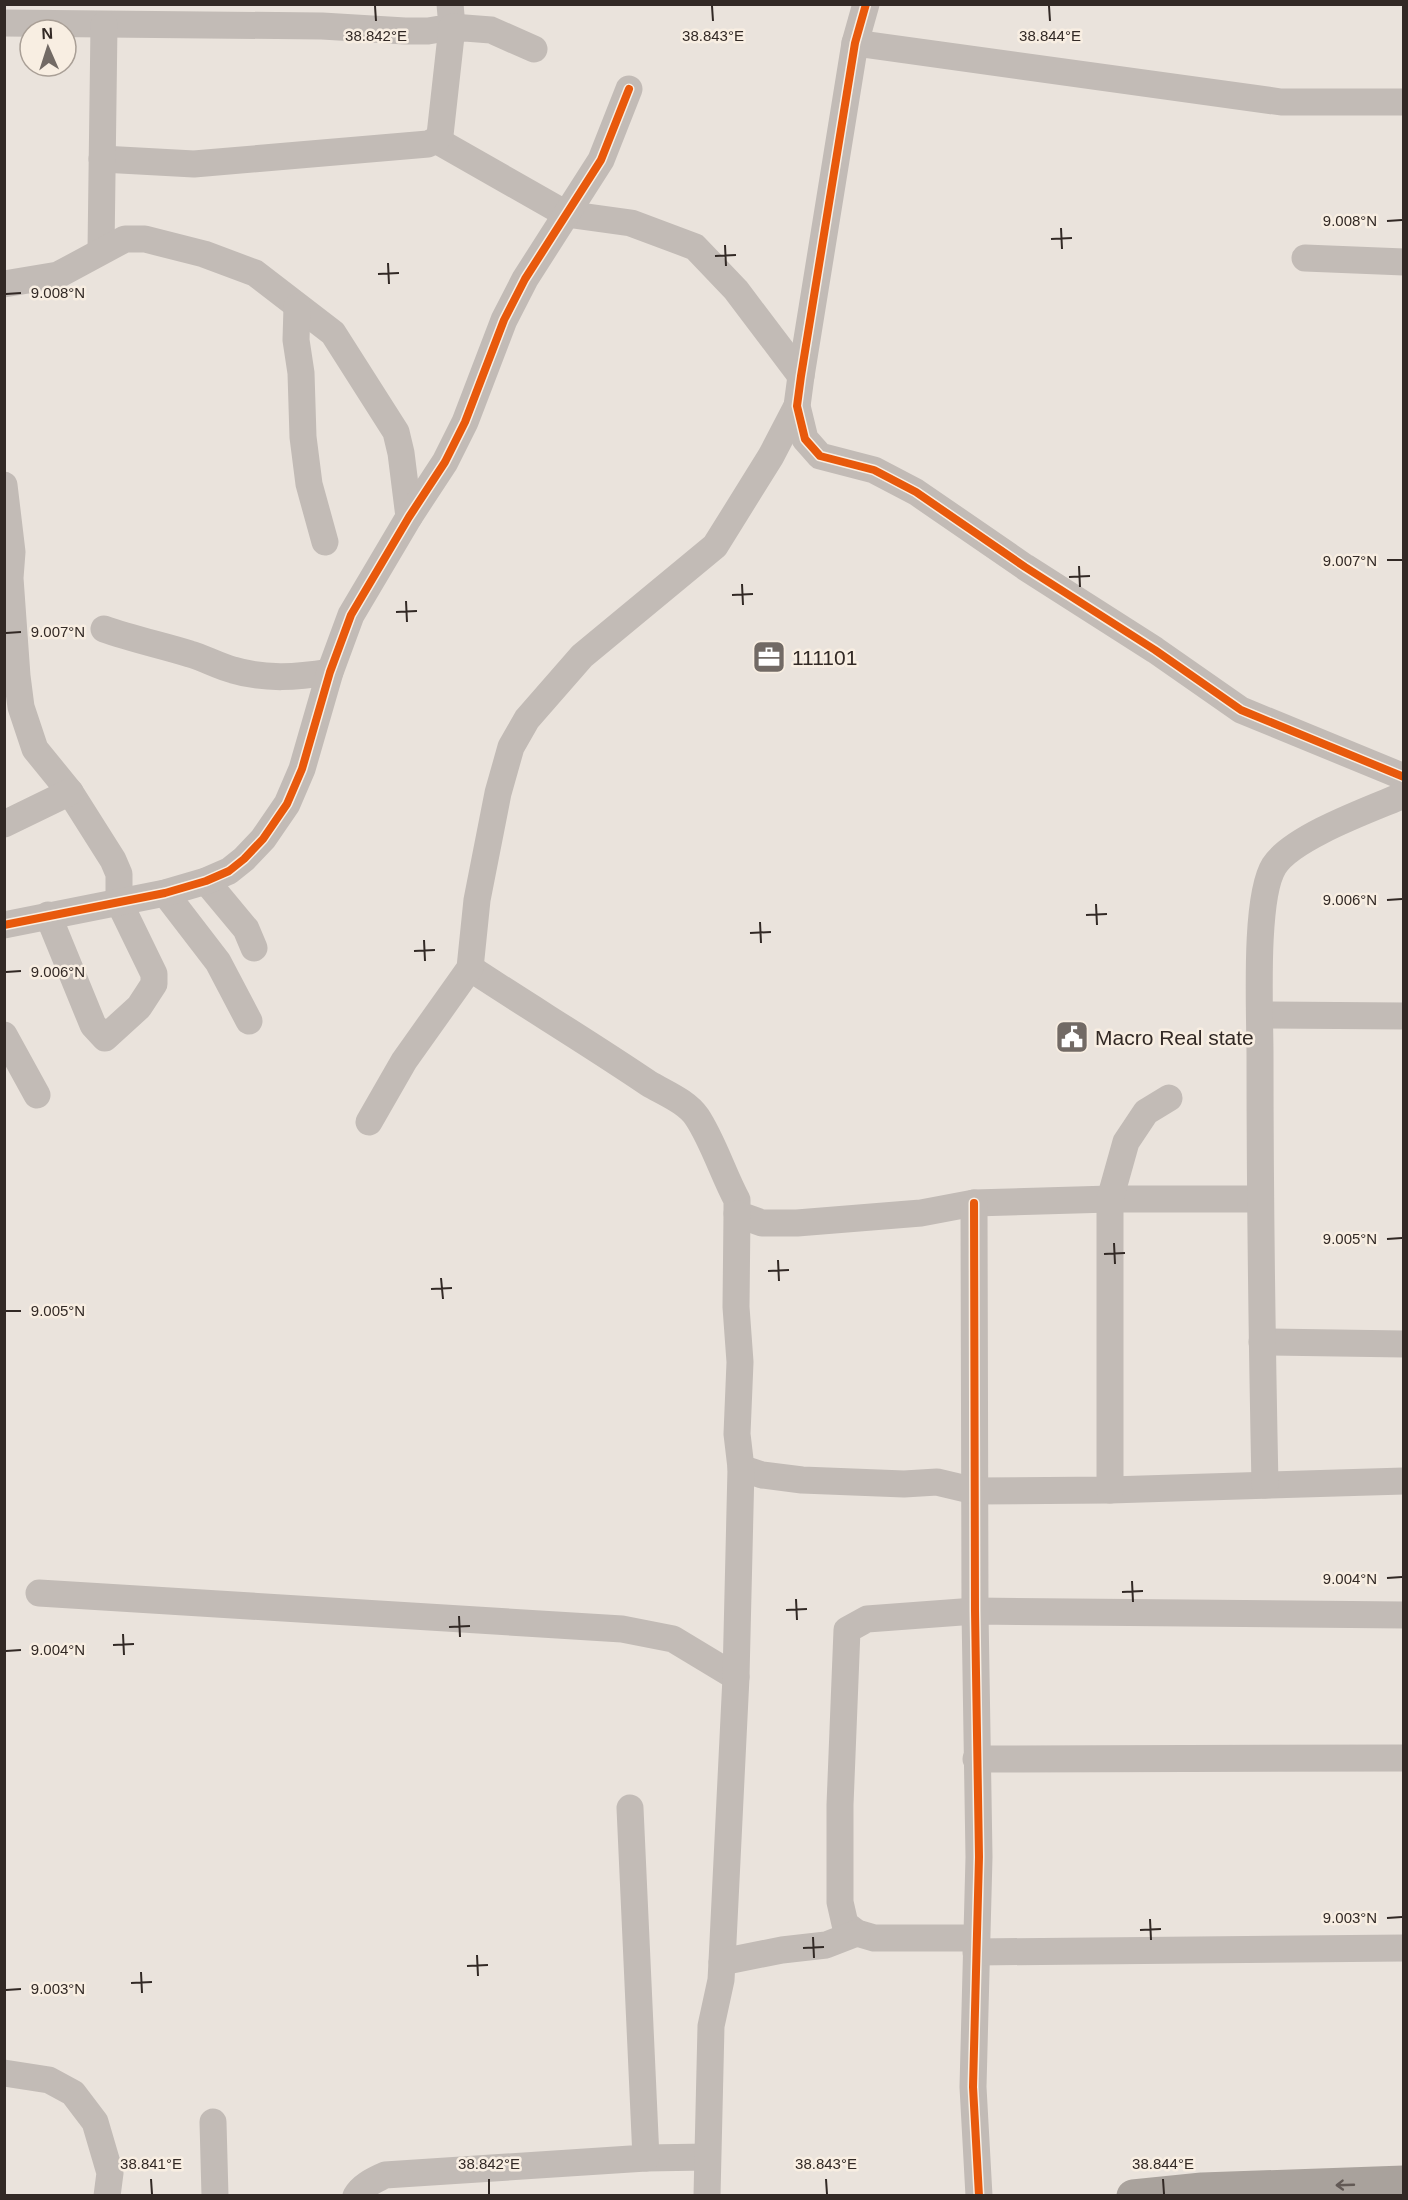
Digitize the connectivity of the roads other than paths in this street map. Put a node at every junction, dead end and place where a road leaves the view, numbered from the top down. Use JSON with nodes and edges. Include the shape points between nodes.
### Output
{"nodes":[{"id":1,"x":866,"y":4,"type":"edge"},
{"id":2,"x":162,"y":15,"type":"edge"},
{"id":3,"x":451,"y":16,"type":"edge"},
{"id":4,"x":4,"y":23,"type":"edge"},
{"id":5,"x":104,"y":25,"type":"junction"},
{"id":6,"x":855,"y":42,"type":"junction"},
{"id":7,"x":534,"y":49,"type":"dead end"},
{"id":8,"x":629,"y":89,"type":"dead end"},
{"id":9,"x":1404,"y":102,"type":"edge"},
{"id":10,"x":436,"y":140,"type":"junction"},
{"id":11,"x":102,"y":159,"type":"junction"},
{"id":12,"x":566,"y":214,"type":"junction"},
{"id":13,"x":101,"y":250,"type":"junction"},
{"id":14,"x":1305,"y":258,"type":"dead end"},
{"id":15,"x":1404,"y":262,"type":"edge"},
{"id":16,"x":4,"y":284,"type":"edge"},
{"id":17,"x":297,"y":307,"type":"junction"},
{"id":18,"x":801,"y":376,"type":"junction"},
{"id":19,"x":797,"y":406,"type":"junction"},
{"id":20,"x":4,"y":485,"type":"edge"},
{"id":21,"x":409,"y":517,"type":"junction"},
{"id":22,"x":325,"y":542,"type":"dead end"},
{"id":23,"x":104,"y":629,"type":"dead end"},
{"id":24,"x":330,"y":672,"type":"junction"},
{"id":25,"x":13,"y":707,"type":"edge"},
{"id":26,"x":1404,"y":777,"type":"edge"},
{"id":27,"x":70,"y":792,"type":"junction"},
{"id":28,"x":1404,"y":795,"type":"edge"},
{"id":29,"x":4,"y":824,"type":"edge"},
{"id":30,"x":206,"y":881,"type":"junction"},
{"id":31,"x":165,"y":893,"type":"junction"},
{"id":32,"x":119,"y":902,"type":"junction"},
{"id":33,"x":48,"y":915,"type":"junction"},
{"id":34,"x":4,"y":925,"type":"edge"},
{"id":35,"x":255,"y":948,"type":"dead end"},
{"id":36,"x":470,"y":968,"type":"junction"},
{"id":37,"x":1260,"y":1015,"type":"junction"},
{"id":38,"x":1404,"y":1016,"type":"edge"},
{"id":39,"x":249,"y":1021,"type":"dead end"},
{"id":40,"x":4,"y":1035,"type":"edge"},
{"id":41,"x":37,"y":1095,"type":"dead end"},
{"id":42,"x":1169,"y":1098,"type":"dead end"},
{"id":43,"x":369,"y":1122,"type":"dead end"},
{"id":44,"x":1110,"y":1199,"type":"junction"},
{"id":45,"x":1260,"y":1199,"type":"junction"},
{"id":46,"x":974,"y":1203,"type":"junction"},
{"id":47,"x":737,"y":1214,"type":"junction"},
{"id":48,"x":1262,"y":1342,"type":"junction"},
{"id":49,"x":1404,"y":1344,"type":"edge"},
{"id":50,"x":741,"y":1468,"type":"junction"},
{"id":51,"x":1404,"y":1481,"type":"edge"},
{"id":52,"x":1265,"y":1485,"type":"junction"},
{"id":53,"x":1110,"y":1490,"type":"junction"},
{"id":54,"x":975,"y":1491,"type":"junction"},
{"id":55,"x":39,"y":1593,"type":"dead end"},
{"id":56,"x":975,"y":1611,"type":"junction"},
{"id":57,"x":1404,"y":1615,"type":"edge"},
{"id":58,"x":735,"y":1677,"type":"junction"},
{"id":59,"x":1404,"y":1758,"type":"edge"},
{"id":60,"x":976,"y":1759,"type":"junction"},
{"id":61,"x":630,"y":1808,"type":"dead end"},
{"id":62,"x":857,"y":1933,"type":"junction"},
{"id":63,"x":976,"y":1945,"type":"junction"},
{"id":64,"x":1404,"y":1948,"type":"edge"},
{"id":65,"x":722,"y":1962,"type":"junction"},
{"id":66,"x":4,"y":2073,"type":"edge"},
{"id":67,"x":213,"y":2122,"type":"dead end"},
{"id":68,"x":707,"y":2157,"type":"junction"},
{"id":69,"x":646,"y":2158,"type":"junction"},
{"id":70,"x":1404,"y":2182,"type":"edge"},
{"id":71,"x":106,"y":2196,"type":"edge"},
{"id":72,"x":215,"y":2196,"type":"edge"},
{"id":73,"x":356,"y":2196,"type":"edge"},
{"id":74,"x":707,"y":2196,"type":"edge"},
{"id":75,"x":979,"y":2196,"type":"edge"},
{"id":76,"x":1133,"y":2196,"type":"edge"}],
"edges":[{"from":1,"to":6,"type":"street"},
{"from":2,"to":3,"type":"street","via":[[405,31],[428,31]]},
{"from":2,"to":5,"type":"street"},
{"from":3,"to":7,"type":"street"},
{"from":3,"to":10,"type":"street","via":[[440,135]]},
{"from":4,"to":5,"type":"street"},
{"from":5,"to":11,"type":"street"},
{"from":6,"to":9,"type":"street","via":[[1281,102]]},
{"from":6,"to":18,"type":"street"},
{"from":8,"to":12,"type":"street","via":[[601,160]]},
{"from":10,"to":11,"type":"street","via":[[428,144],[194,164]]},
{"from":10,"to":12,"type":"street"},
{"from":11,"to":13,"type":"street"},
{"from":12,"to":18,"type":"street","via":[[631,223],[695,247],[736,290]]},
{"from":12,"to":21,"type":"street","via":[[525,279],[504,320],[465,422]]},
{"from":13,"to":16,"type":"street","via":[[58,275]]},
{"from":13,"to":17,"type":"street","via":[[124,239],[145,239],[204,254],[255,273]]},
{"from":14,"to":15,"type":"street"},
{"from":17,"to":21,"type":"street","via":[[333,333],[396,432]]},
{"from":17,"to":22,"type":"street","via":[[303,437],[309,484]]},
{"from":18,"to":19,"type":"street"},
{"from":19,"to":26,"type":"street","via":[[805,439],[820,456],[874,470],[916,492],[1241,710]]},
{"from":19,"to":36,"type":"street","via":[[715,546],[582,656],[527,719],[511,747],[498,793],[477,900]]},
{"from":20,"to":25,"type":"street","via":[[12,552]]},
{"from":21,"to":24,"type":"street","via":[[351,615]]},
{"from":23,"to":24,"type":"street","via":[[234,670],[269,677]]},
{"from":24,"to":30,"type":"street","via":[[302,769],[287,804],[244,859]]},
{"from":25,"to":27,"type":"street","via":[[35,749]]},
{"from":27,"to":29,"type":"street"},
{"from":27,"to":32,"type":"street","via":[[113,860],[119,874]]},
{"from":28,"to":37,"type":"street","via":[[1296,846],[1274,865],[1266,883],[1262,921]]},
{"from":30,"to":31,"type":"street"},
{"from":30,"to":35,"type":"street","via":[[246,929]]},
{"from":31,"to":32,"type":"street"},
{"from":31,"to":39,"type":"street","via":[[218,962]]},
{"from":32,"to":33,"type":"street"},
{"from":32,"to":33,"type":"street","via":[[154,974],[154,984],[139,1006],[105,1038],[93,1025]]},
{"from":33,"to":34,"type":"street"},
{"from":36,"to":43,"type":"street","via":[[404,1061]]},
{"from":36,"to":47,"type":"street","via":[[674,1097],[696,1115],[737,1200]]},
{"from":37,"to":38,"type":"street"},
{"from":37,"to":45,"type":"street"},
{"from":40,"to":41,"type":"street"},
{"from":42,"to":44,"type":"street","via":[[1146,1112],[1126,1142]]},
{"from":44,"to":45,"type":"street"},
{"from":44,"to":46,"type":"street"},
{"from":44,"to":53,"type":"street"},
{"from":45,"to":48,"type":"street"},
{"from":46,"to":47,"type":"street","via":[[921,1213],[797,1223],[762,1223]]},
{"from":46,"to":54,"type":"street"},
{"from":47,"to":50,"type":"street","via":[[737,1434]]},
{"from":48,"to":49,"type":"street"},
{"from":48,"to":52,"type":"street"},
{"from":50,"to":54,"type":"street","via":[[802,1480],[938,1482]]},
{"from":50,"to":58,"type":"street"},
{"from":51,"to":52,"type":"street"},
{"from":52,"to":53,"type":"street"},
{"from":53,"to":54,"type":"street"},
{"from":54,"to":56,"type":"street"},
{"from":55,"to":58,"type":"street","via":[[622,1629],[673,1640]]},
{"from":56,"to":57,"type":"street"},
{"from":56,"to":60,"type":"street"},
{"from":56,"to":62,"type":"street","via":[[867,1619],[847,1630],[840,1902],[845,1924]]},
{"from":58,"to":65,"type":"street"},
{"from":59,"to":60,"type":"street"},
{"from":60,"to":63,"type":"street"},
{"from":61,"to":69,"type":"street"},
{"from":62,"to":63,"type":"street","via":[[874,1938]]},
{"from":62,"to":65,"type":"street","via":[[826,1945]]},
{"from":63,"to":64,"type":"street"},
{"from":63,"to":75,"type":"street","via":[[973,2087]]},
{"from":65,"to":68,"type":"street","via":[[711,2026]]},
{"from":66,"to":71,"type":"street","via":[[49,2080],[73,2093],[95,2122],[110,2173]]},
{"from":67,"to":72,"type":"street"},
{"from":68,"to":69,"type":"street"},
{"from":68,"to":74,"type":"street"},
{"from":69,"to":73,"type":"street","via":[[385,2175]]},
{"from":70,"to":76,"type":"highway","one_way":true,"via":[[1202,2189]]}]}
